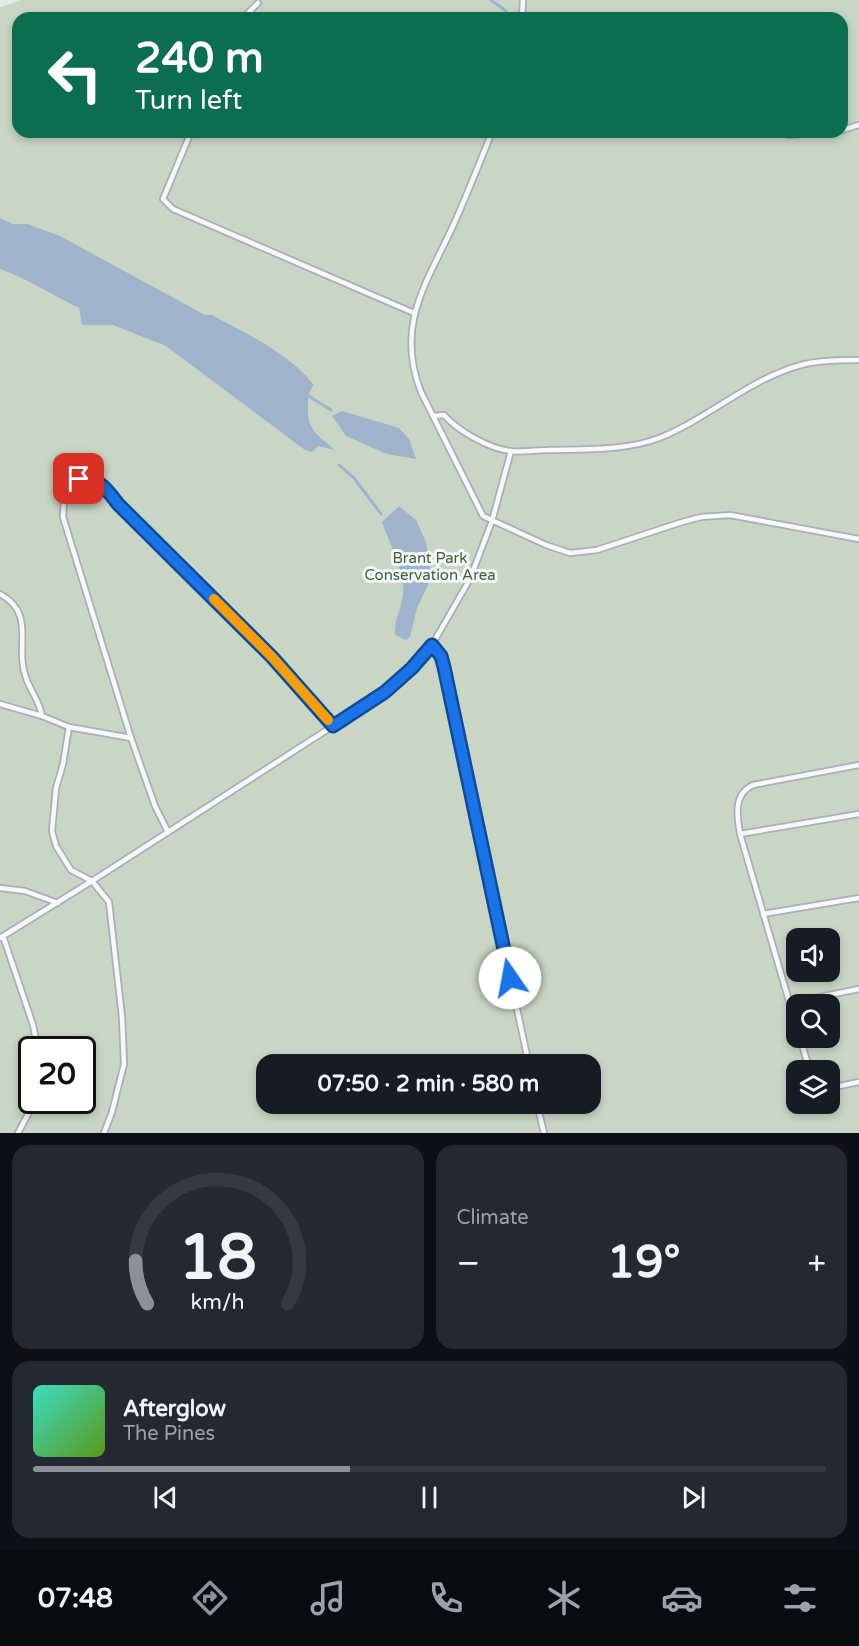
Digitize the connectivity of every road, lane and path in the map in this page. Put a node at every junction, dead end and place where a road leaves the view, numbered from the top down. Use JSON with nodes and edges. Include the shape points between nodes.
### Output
{"nodes":[{"id":1,"x":258,"y":3,"type":"dead end"},
{"id":2,"x":249,"y":12,"type":"edge"},
{"id":3,"x":188,"y":138,"type":"edge"},
{"id":4,"x":490,"y":138,"type":"edge"},
{"id":5,"x":414,"y":314,"type":"junction"},
{"id":6,"x":859,"y":360,"type":"edge"},
{"id":7,"x":434,"y":416,"type":"junction"},
{"id":8,"x":511,"y":451,"type":"junction"},
{"id":9,"x":492,"y":521,"type":"junction"},
{"id":10,"x":859,"y":539,"type":"edge"},
{"id":11,"x":0,"y":594,"type":"edge"},
{"id":12,"x":432,"y":645,"type":"junction"},
{"id":13,"x":0,"y":704,"type":"edge"},
{"id":14,"x":42,"y":716,"type":"junction"},
{"id":15,"x":333,"y":726,"type":"junction"},
{"id":16,"x":69,"y":727,"type":"junction"},
{"id":17,"x":131,"y":738,"type":"junction"},
{"id":18,"x":859,"y":765,"type":"edge"},
{"id":19,"x":859,"y":814,"type":"edge"},
{"id":20,"x":168,"y":832,"type":"junction"},
{"id":21,"x":740,"y":834,"type":"junction"},
{"id":22,"x":92,"y":881,"type":"junction"},
{"id":23,"x":0,"y":888,"type":"edge"},
{"id":24,"x":859,"y":898,"type":"edge"},
{"id":25,"x":58,"y":903,"type":"junction"},
{"id":26,"x":763,"y":914,"type":"junction"},
{"id":27,"x":2,"y":937,"type":"edge"},
{"id":28,"x":859,"y":989,"type":"edge"},
{"id":29,"x":787,"y":994,"type":"edge"},
{"id":30,"x":834,"y":994,"type":"edge"},
{"id":31,"x":35,"y":1036,"type":"edge"},
{"id":32,"x":527,"y":1054,"type":"edge"},
{"id":33,"x":859,"y":1082,"type":"edge"},
{"id":34,"x":840,"y":1086,"type":"edge"},
{"id":35,"x":28,"y":1114,"type":"edge"},
{"id":36,"x":539,"y":1114,"type":"edge"},
{"id":37,"x":18,"y":1133,"type":"edge"},
{"id":38,"x":104,"y":1133,"type":"edge"},
{"id":39,"x":544,"y":1133,"type":"edge"}],
"edges":[{"from":1,"to":2,"type":"lane"},
{"from":3,"to":5,"type":"lane","via":[[163,199],[173,209]]},
{"from":4,"to":5,"type":"lane"},
{"from":5,"to":7,"type":"lane","via":[[411,345],[415,377]]},
{"from":6,"to":8,"type":"lane","via":[[828,360],[786,370],[678,430],[644,443]]},
{"from":7,"to":8,"type":"lane","via":[[444,415],[462,431]]},
{"from":7,"to":9,"type":"lane","via":[[476,504],[483,516]]},
{"from":8,"to":9,"type":"lane"},
{"from":9,"to":10,"type":"lane","via":[[570,553],[597,550],[701,517],[730,514]]},
{"from":9,"to":12,"type":"lane","via":[[470,579]]},
{"from":11,"to":14,"type":"lane","via":[[17,608],[23,623],[23,667]]},
{"from":12,"to":15,"type":"lane","via":[[385,692]]},
{"from":12,"to":32,"type":"lane","via":[[444,667]]},
{"from":13,"to":14,"type":"lane"},
{"from":14,"to":16,"type":"lane"},
{"from":15,"to":17,"type":"lane","via":[[272,657],[107,489],[97,481],[79,479],[64,499],[63,517]]},
{"from":15,"to":20,"type":"lane"},
{"from":16,"to":17,"type":"lane"},
{"from":16,"to":22,"type":"lane","via":[[52,831],[71,870]]},
{"from":17,"to":20,"type":"lane","via":[[154,806]]},
{"from":18,"to":21,"type":"lane","via":[[748,788],[739,799]]},
{"from":19,"to":21,"type":"lane"},
{"from":20,"to":22,"type":"lane"},
{"from":21,"to":26,"type":"lane"},
{"from":22,"to":25,"type":"lane"},
{"from":22,"to":38,"type":"lane","via":[[109,902],[122,1017],[124,1064]]},
{"from":23,"to":25,"type":"lane","via":[[24,891]]},
{"from":24,"to":26,"type":"lane"},
{"from":25,"to":27,"type":"lane"},
{"from":26,"to":29,"type":"lane"},
{"from":27,"to":31,"type":"lane"},
{"from":28,"to":30,"type":"lane"},
{"from":33,"to":34,"type":"lane"},
{"from":35,"to":37,"type":"lane"},
{"from":36,"to":39,"type":"lane"}]}
